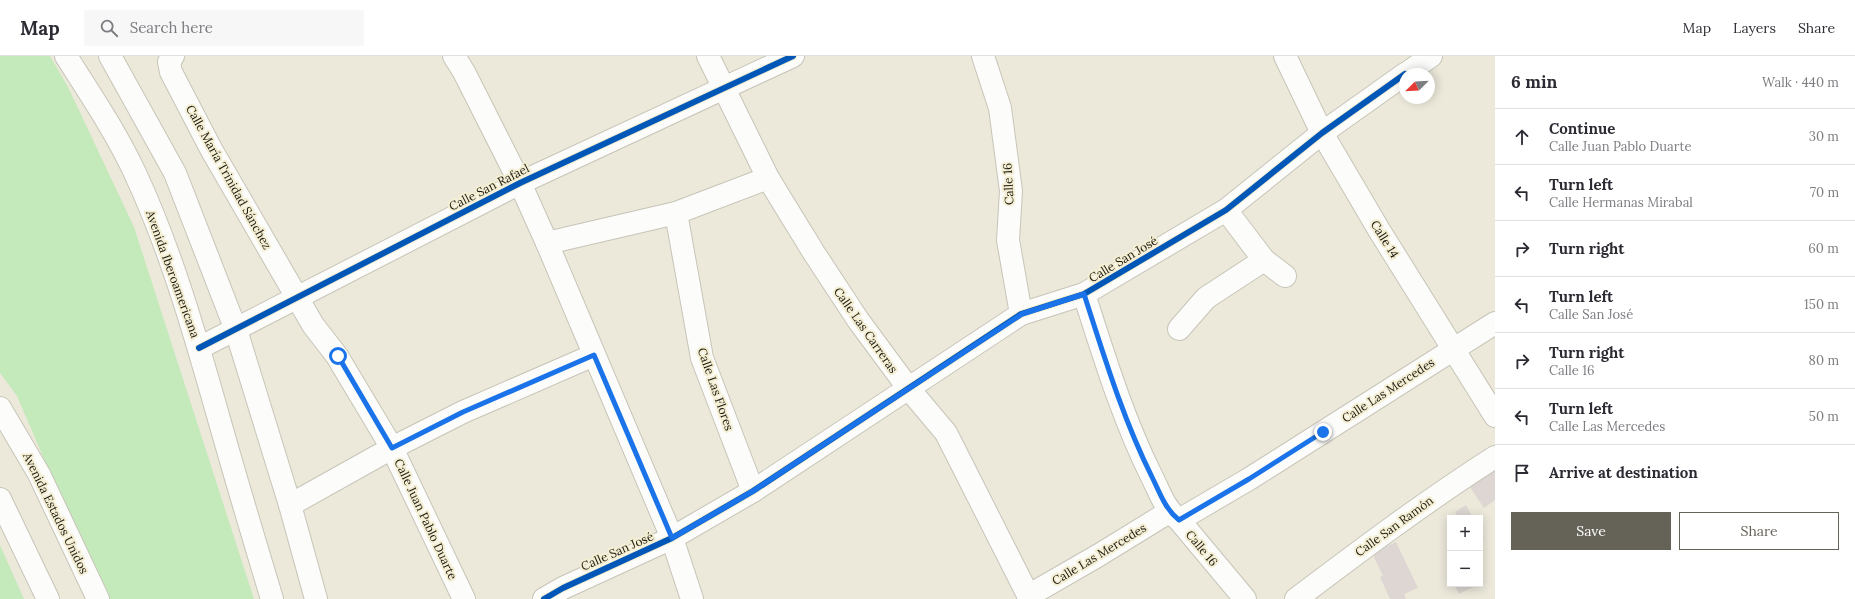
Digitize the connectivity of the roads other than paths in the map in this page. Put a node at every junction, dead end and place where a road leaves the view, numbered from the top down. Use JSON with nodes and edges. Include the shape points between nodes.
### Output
{"nodes":[{"id":1,"x":66,"y":56,"type":"edge"},
{"id":2,"x":110,"y":56,"type":"edge"},
{"id":3,"x":173,"y":56,"type":"edge"},
{"id":4,"x":454,"y":56,"type":"edge"},
{"id":5,"x":708,"y":56,"type":"edge"},
{"id":6,"x":793,"y":56,"type":"edge"},
{"id":7,"x":983,"y":56,"type":"edge"},
{"id":8,"x":1285,"y":56,"type":"edge"},
{"id":9,"x":1431,"y":56,"type":"edge"},
{"id":10,"x":1414,"y":68,"type":"edge"},
{"id":11,"x":1399,"y":78,"type":"edge"},
{"id":12,"x":726,"y":89,"type":"junction"},
{"id":13,"x":1322,"y":133,"type":"junction"},
{"id":14,"x":768,"y":178,"type":"junction"},
{"id":15,"x":520,"y":183,"type":"junction"},
{"id":16,"x":1226,"y":210,"type":"junction"},
{"id":17,"x":676,"y":213,"type":"junction"},
{"id":18,"x":547,"y":243,"type":"junction"},
{"id":19,"x":1264,"y":260,"type":"junction"},
{"id":20,"x":1285,"y":276,"type":"dead end"},
{"id":21,"x":1084,"y":294,"type":"junction"},
{"id":22,"x":298,"y":298,"type":"junction"},
{"id":23,"x":1022,"y":314,"type":"junction"},
{"id":24,"x":1495,"y":323,"type":"edge"},
{"id":25,"x":1179,"y":329,"type":"dead end"},
{"id":26,"x":236,"y":330,"type":"junction"},
{"id":27,"x":199,"y":348,"type":"junction"},
{"id":28,"x":1454,"y":348,"type":"junction"},
{"id":29,"x":594,"y":355,"type":"junction"},
{"id":30,"x":909,"y":389,"type":"junction"},
{"id":31,"x":0,"y":408,"type":"edge"},
{"id":32,"x":1495,"y":416,"type":"edge"},
{"id":33,"x":392,"y":448,"type":"junction"},
{"id":34,"x":1495,"y":457,"type":"edge"},
{"id":35,"x":753,"y":491,"type":"junction"},
{"id":36,"x":0,"y":499,"type":"edge"},
{"id":37,"x":290,"y":505,"type":"junction"},
{"id":38,"x":1174,"y":516,"type":"junction"},
{"id":39,"x":672,"y":538,"type":"junction"},
{"id":40,"x":1029,"y":597,"type":"edge"},
{"id":41,"x":48,"y":599,"type":"edge"},
{"id":42,"x":98,"y":599,"type":"edge"},
{"id":43,"x":272,"y":599,"type":"edge"},
{"id":44,"x":316,"y":599,"type":"edge"},
{"id":45,"x":464,"y":599,"type":"edge"},
{"id":46,"x":544,"y":599,"type":"edge"},
{"id":47,"x":692,"y":599,"type":"edge"},
{"id":48,"x":1245,"y":599,"type":"edge"},
{"id":49,"x":1296,"y":599,"type":"edge"}],
"edges":[{"from":1,"to":27,"type":"street","name":"Avenida Iberoamericana","via":[[118,140],[135,173],[177,278]]},
{"from":2,"to":26,"type":"street","via":[[175,173]]},
{"from":3,"to":22,"type":"street","name":"Calle María Trinidad Sánchez","via":[[169,62],[171,72]]},
{"from":4,"to":15,"type":"street"},
{"from":5,"to":12,"type":"street","name":"Calle Las Carreras"},
{"from":6,"to":12,"type":"street","name":"Calle San Rafael"},
{"from":7,"to":23,"type":"street","name":"Calle 16","via":[[1000,108],[1011,191],[1008,240]]},
{"from":8,"to":13,"type":"street","name":"Calle 14"},
{"from":9,"to":10,"type":"street","name":"Calle San José"},
{"from":11,"to":13,"type":"street","name":"Calle San José"},
{"from":12,"to":14,"type":"street","name":"Calle Las Carreras"},
{"from":12,"to":15,"type":"street","name":"Calle San Rafael"},
{"from":13,"to":16,"type":"street","name":"Calle San José"},
{"from":13,"to":28,"type":"street","name":"Calle 14","via":[[1379,230]]},
{"from":14,"to":17,"type":"street"},
{"from":14,"to":30,"type":"street","name":"Calle Las Carreras","via":[[858,320]]},
{"from":15,"to":18,"type":"street"},
{"from":15,"to":22,"type":"street","name":"Calle San Rafael"},
{"from":16,"to":19,"type":"street"},
{"from":16,"to":21,"type":"street","name":"Calle San José"},
{"from":17,"to":18,"type":"street"},
{"from":17,"to":35,"type":"street","name":"Calle Las Flores","via":[[702,358]]},
{"from":18,"to":29,"type":"street"},
{"from":19,"to":20,"type":"street"},
{"from":19,"to":25,"type":"street","via":[[1206,298]]},
{"from":21,"to":23,"type":"street","name":"Calle San José"},
{"from":21,"to":38,"type":"street","name":"Calle 16","via":[[1122,409],[1141,455]]},
{"from":22,"to":26,"type":"street","name":"Calle San Rafael"},
{"from":22,"to":33,"type":"street","name":"Calle Juan Pablo Duarte","via":[[313,325],[338,356]]},
{"from":23,"to":30,"type":"street","name":"Calle San José","via":[[952,358]]},
{"from":24,"to":28,"type":"street","name":"Calle Las Mercedes"},
{"from":26,"to":27,"type":"street","name":"Calle San Rafael"},
{"from":26,"to":37,"type":"street"},
{"from":27,"to":43,"type":"street","name":"Avenida Iberoamericana"},
{"from":28,"to":32,"type":"street","name":"Calle 14"},
{"from":28,"to":38,"type":"street","name":"Calle Las Mercedes","via":[[1249,479]]},
{"from":29,"to":33,"type":"street","via":[[463,412]]},
{"from":29,"to":39,"type":"street"},
{"from":30,"to":35,"type":"street","name":"Calle San José"},
{"from":30,"to":40,"type":"street","name":"Calle Las Carreras","via":[[946,434]]},
{"from":31,"to":42,"type":"street","name":"Avenida Estados Unidos","via":[[39,474]]},
{"from":33,"to":37,"type":"street"},
{"from":33,"to":45,"type":"street","name":"Calle Juan Pablo Duarte"},
{"from":34,"to":49,"type":"street","name":"Calle San Ramón","via":[[1442,491]]},
{"from":35,"to":39,"type":"street","name":"Calle San José"},
{"from":36,"to":41,"type":"street"},
{"from":37,"to":44,"type":"street"},
{"from":38,"to":40,"type":"street","name":"Calle Las Mercedes","via":[[1099,555]]},
{"from":38,"to":48,"type":"street","name":"Calle 16"},
{"from":39,"to":46,"type":"street","name":"Calle San José"},
{"from":39,"to":47,"type":"street"}]}
